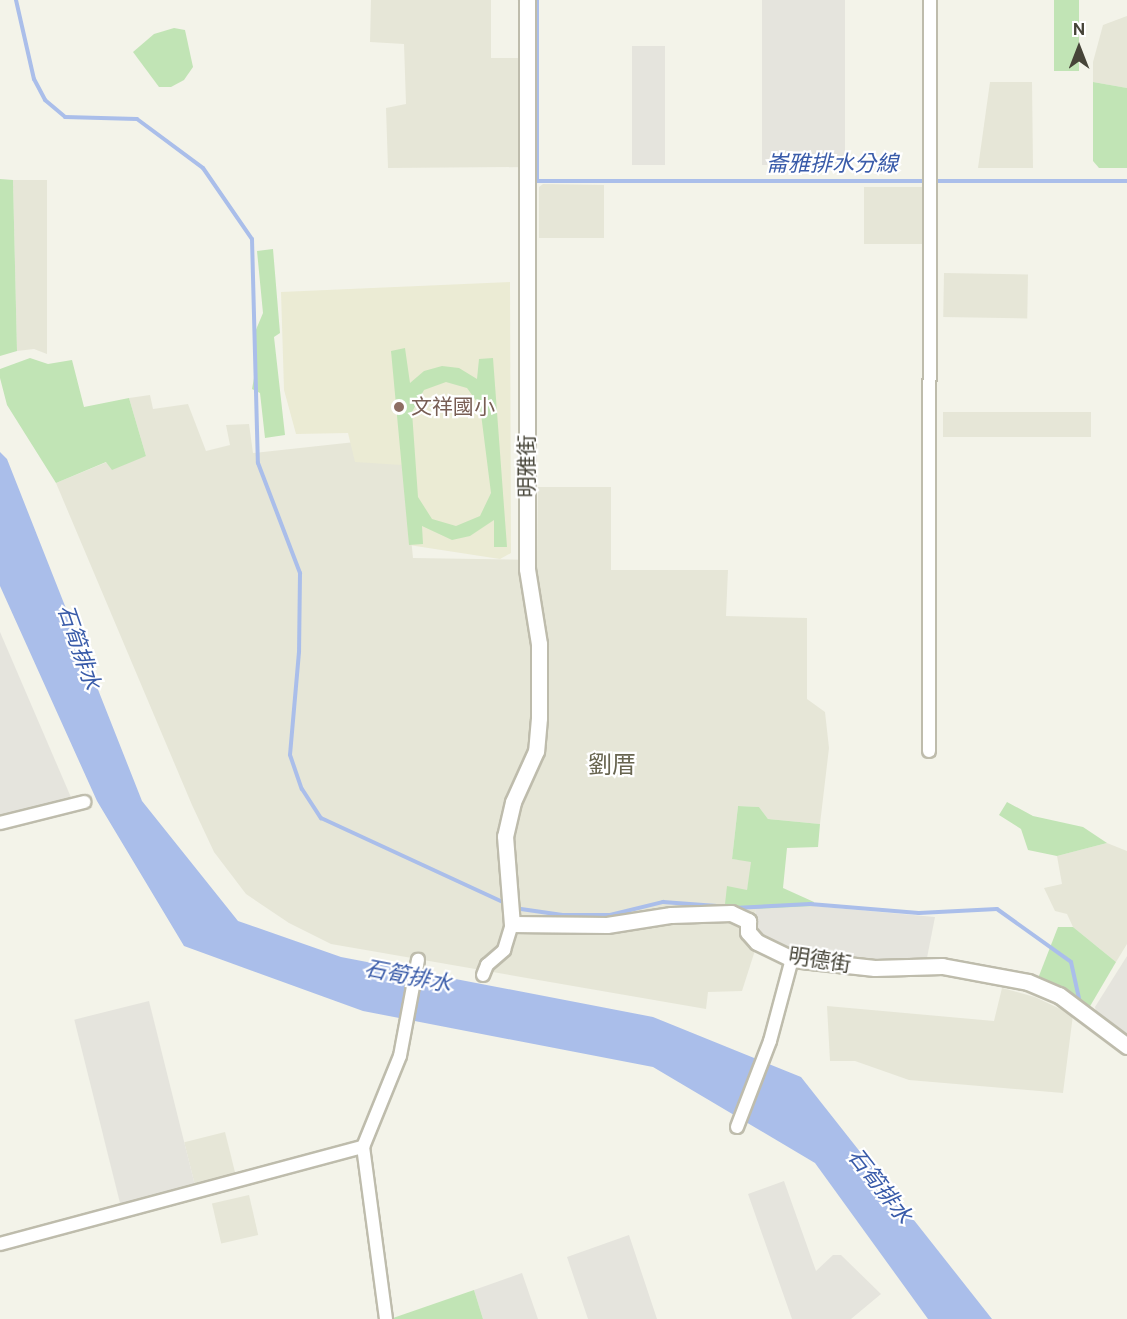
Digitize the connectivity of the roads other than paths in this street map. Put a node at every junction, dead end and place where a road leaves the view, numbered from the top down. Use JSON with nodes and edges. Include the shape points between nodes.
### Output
{"nodes":[{"id":1,"x":527,"y":0,"type":"edge"},
{"id":2,"x":930,"y":0,"type":"edge"},
{"id":3,"x":929,"y":752,"type":"dead end"},
{"id":4,"x":84,"y":802,"type":"dead end"},
{"id":5,"x":0,"y":823,"type":"edge"},
{"id":6,"x":512,"y":924,"type":"junction"},
{"id":7,"x":792,"y":959,"type":"junction"},
{"id":8,"x":418,"y":960,"type":"dead end"},
{"id":9,"x":483,"y":975,"type":"dead end"},
{"id":10,"x":1127,"y":1046,"type":"edge"},
{"id":11,"x":737,"y":1127,"type":"dead end"},
{"id":12,"x":363,"y":1147,"type":"junction"},
{"id":13,"x":0,"y":1244,"type":"edge"},
{"id":14,"x":386,"y":1319,"type":"edge"}],
"edges":[{"from":1,"to":6,"type":"street","name":"明雅街","via":[[527,569],[539,644],[539,718],[536,751],[516,792],[505,836]]},
{"from":2,"to":3,"type":"street"},
{"from":4,"to":5,"type":"street"},
{"from":6,"to":7,"type":"street","name":"明德街","via":[[607,925],[671,915],[731,913],[748,921],[748,932],[757,942]]},
{"from":6,"to":9,"type":"street","via":[[504,950],[487,965]]},
{"from":7,"to":10,"type":"street","name":"明德街","via":[[875,968],[942,966],[1028,982],[1059,995]]},
{"from":7,"to":11,"type":"street","via":[[770,1041]]},
{"from":8,"to":12,"type":"street","via":[[399,1056]]},
{"from":12,"to":13,"type":"street"},
{"from":12,"to":14,"type":"street"}]}
